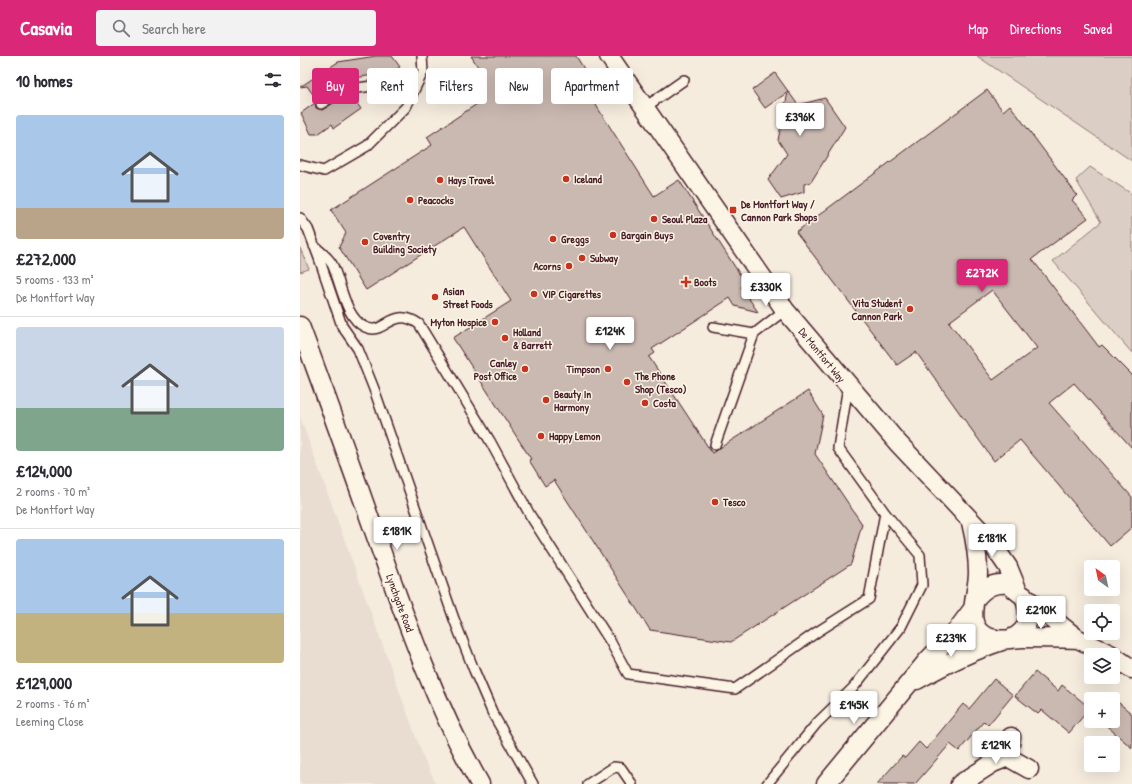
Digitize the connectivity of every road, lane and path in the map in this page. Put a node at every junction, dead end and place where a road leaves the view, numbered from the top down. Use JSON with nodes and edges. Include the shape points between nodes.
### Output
{"nodes":[{"id":1,"x":422,"y":56,"type":"edge"},
{"id":2,"x":609,"y":56,"type":"edge"},
{"id":3,"x":684,"y":80,"type":"dead end"},
{"id":4,"x":418,"y":82,"type":"edge"},
{"id":5,"x":407,"y":104,"type":"edge"},
{"id":6,"x":644,"y":108,"type":"junction"},
{"id":7,"x":300,"y":165,"type":"edge"},
{"id":8,"x":300,"y":218,"type":"edge"},
{"id":9,"x":314,"y":246,"type":"junction"},
{"id":10,"x":785,"y":310,"type":"junction"},
{"id":11,"x":300,"y":326,"type":"edge"},
{"id":12,"x":713,"y":327,"type":"dead end"},
{"id":13,"x":754,"y":334,"type":"junction"},
{"id":14,"x":848,"y":386,"type":"junction"},
{"id":15,"x":715,"y":445,"type":"dead end"},
{"id":16,"x":885,"y":513,"type":"junction"},
{"id":17,"x":970,"y":521,"type":"junction"},
{"id":18,"x":1020,"y":593,"type":"junction"},
{"id":19,"x":974,"y":604,"type":"junction"},
{"id":20,"x":1008,"y":639,"type":"junction"},
{"id":21,"x":1078,"y":639,"type":"junction"},
{"id":22,"x":1097,"y":648,"type":"edge"},
{"id":23,"x":1120,"y":661,"type":"edge"},
{"id":24,"x":1132,"y":669,"type":"edge"},
{"id":25,"x":906,"y":687,"type":"junction"},
{"id":26,"x":1011,"y":737,"type":"dead end"},
{"id":27,"x":1008,"y":757,"type":"junction"},
{"id":28,"x":1029,"y":769,"type":"dead end"},
{"id":29,"x":480,"y":784,"type":"edge"},
{"id":30,"x":533,"y":784,"type":"edge"},
{"id":31,"x":588,"y":784,"type":"edge"},
{"id":32,"x":632,"y":784,"type":"edge"},
{"id":33,"x":767,"y":784,"type":"edge"},
{"id":34,"x":826,"y":784,"type":"edge"},
{"id":35,"x":960,"y":784,"type":"edge"}],
"edges":[{"from":1,"to":4,"type":"lane","via":[[423,72]]},
{"from":2,"to":6,"type":"street","name":"De Montfort Way"},
{"from":3,"to":6,"type":"lane"},
{"from":5,"to":7,"type":"lane","via":[[367,146],[324,171]]},
{"from":6,"to":10,"type":"street","name":"De Montfort Way"},
{"from":8,"to":9,"type":"lane","via":[[308,229]]},
{"from":9,"to":16,"type":"lane","via":[[331,263],[350,310],[359,323],[372,329],[399,317],[405,317],[419,324],[490,441],[530,515],[628,674],[735,689],[869,599]]},
{"from":9,"to":30,"type":"lane","via":[[342,326],[358,349],[374,389],[474,670],[493,714]]},
{"from":10,"to":13,"type":"lane"},
{"from":10,"to":14,"type":"street","name":"De Montfort Way"},
{"from":11,"to":29,"type":"street","name":"Lynchgate Road","via":[[410,632],[433,689]]},
{"from":12,"to":13,"type":"lane"},
{"from":13,"to":15,"type":"lane"},
{"from":14,"to":16,"type":"lane","via":[[838,448]]},
{"from":14,"to":17,"type":"street","name":"De Montfort Way"},
{"from":16,"to":33,"type":"lane","via":[[920,555],[922,586],[900,627],[853,688],[817,723]]},
{"from":17,"to":18,"type":"street","name":"De Montfort Way","via":[[990,541],[1008,567]]},
{"from":17,"to":19,"type":"street","name":"De Montfort Way","via":[[977,550],[978,573]]},
{"from":18,"to":19,"type":"street","name":"De Montfort Way","via":[[1008,584],[996,583],[983,589]]},
{"from":18,"to":20,"type":"street","name":"De Montfort Way","via":[[1027,606],[1028,621],[1023,630]]},
{"from":18,"to":21,"type":"street","name":"De Montfort Way"},
{"from":19,"to":20,"type":"street","name":"De Montfort Way","via":[[974,623],[979,632],[986,637]]},
{"from":19,"to":25,"type":"street","via":[[962,624]]},
{"from":20,"to":21,"type":"street","name":"De Montfort Way"},
{"from":20,"to":25,"type":"street","via":[[970,651]]},
{"from":21,"to":22,"type":"street","name":"De Montfort Way"},
{"from":23,"to":24,"type":"street","name":"De Montfort Way"},
{"from":25,"to":34,"type":"street"},
{"from":26,"to":27,"type":"street"},
{"from":27,"to":28,"type":"street"},
{"from":27,"to":35,"type":"street","via":[[993,763]]},
{"from":31,"to":32,"type":"lane","via":[[614,767],[621,768]]}]}
